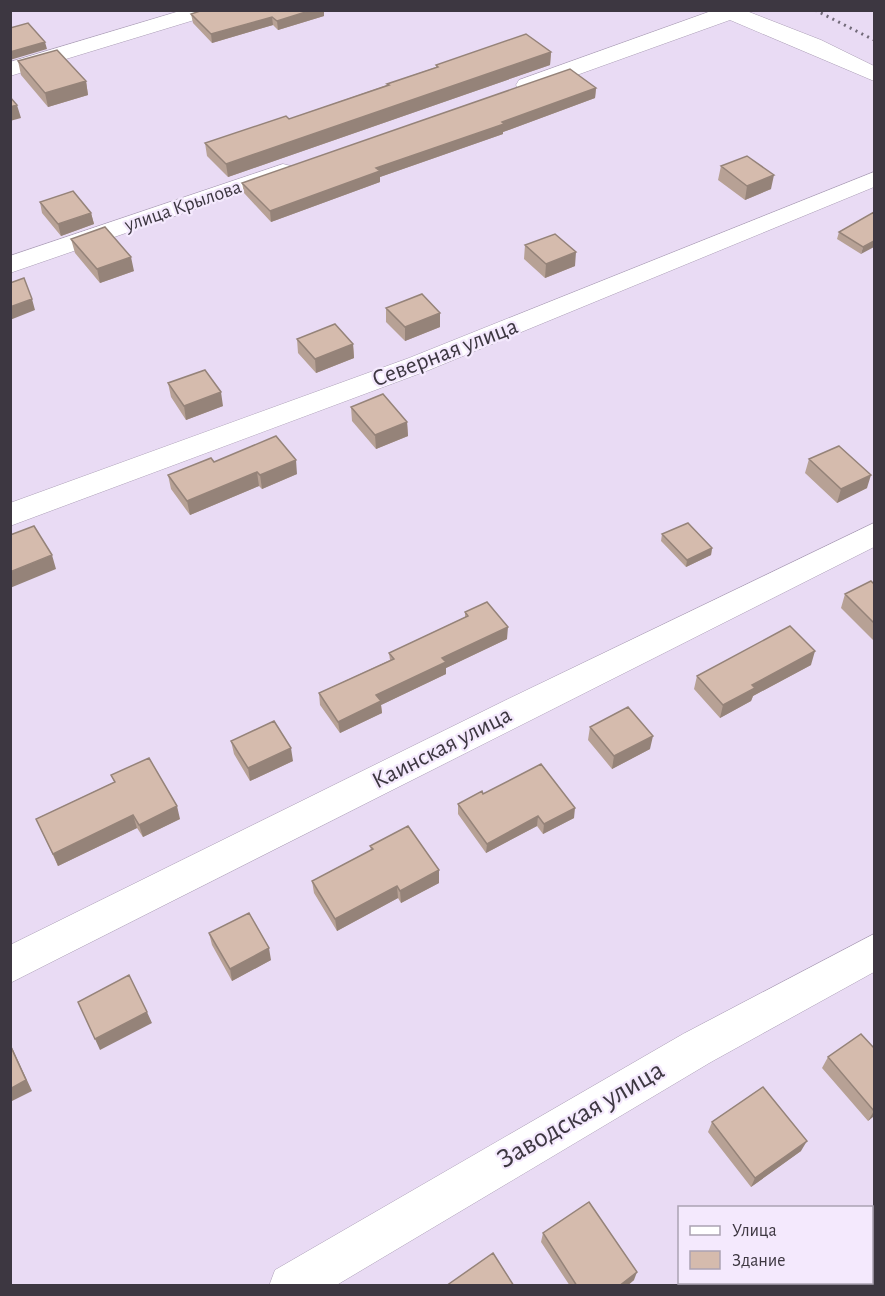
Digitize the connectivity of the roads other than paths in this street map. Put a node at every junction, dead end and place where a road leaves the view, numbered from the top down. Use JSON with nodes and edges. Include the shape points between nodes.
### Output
{"nodes":[{"id":1,"x":207,"y":10,"type":"edge"},
{"id":2,"x":727,"y":12,"type":"edge"},
{"id":3,"x":10,"y":69,"type":"edge"},
{"id":4,"x":874,"y":74,"type":"edge"},
{"id":5,"x":506,"y":92,"type":"edge"},
{"id":6,"x":306,"y":163,"type":"edge"},
{"id":7,"x":874,"y":179,"type":"edge"},
{"id":8,"x":10,"y":265,"type":"edge"},
{"id":9,"x":10,"y":515,"type":"edge"},
{"id":10,"x":874,"y":534,"type":"edge"},
{"id":11,"x":874,"y":952,"type":"edge"},
{"id":12,"x":10,"y":965,"type":"edge"},
{"id":13,"x":291,"y":1286,"type":"edge"}],
"edges":[{"from":1,"to":3,"type":"street"},
{"from":2,"to":4,"type":"street","via":[[813,45]]},
{"from":2,"to":5,"type":"street"},
{"from":6,"to":8,"type":"street","name":"улица Крылова"},
{"from":7,"to":9,"type":"street","name":"Северная улица","via":[[419,364]]},
{"from":10,"to":12,"type":"street","name":"Каинская улица"},
{"from":11,"to":13,"type":"street","name":"Заводская улица","via":[[697,1048]]}]}
